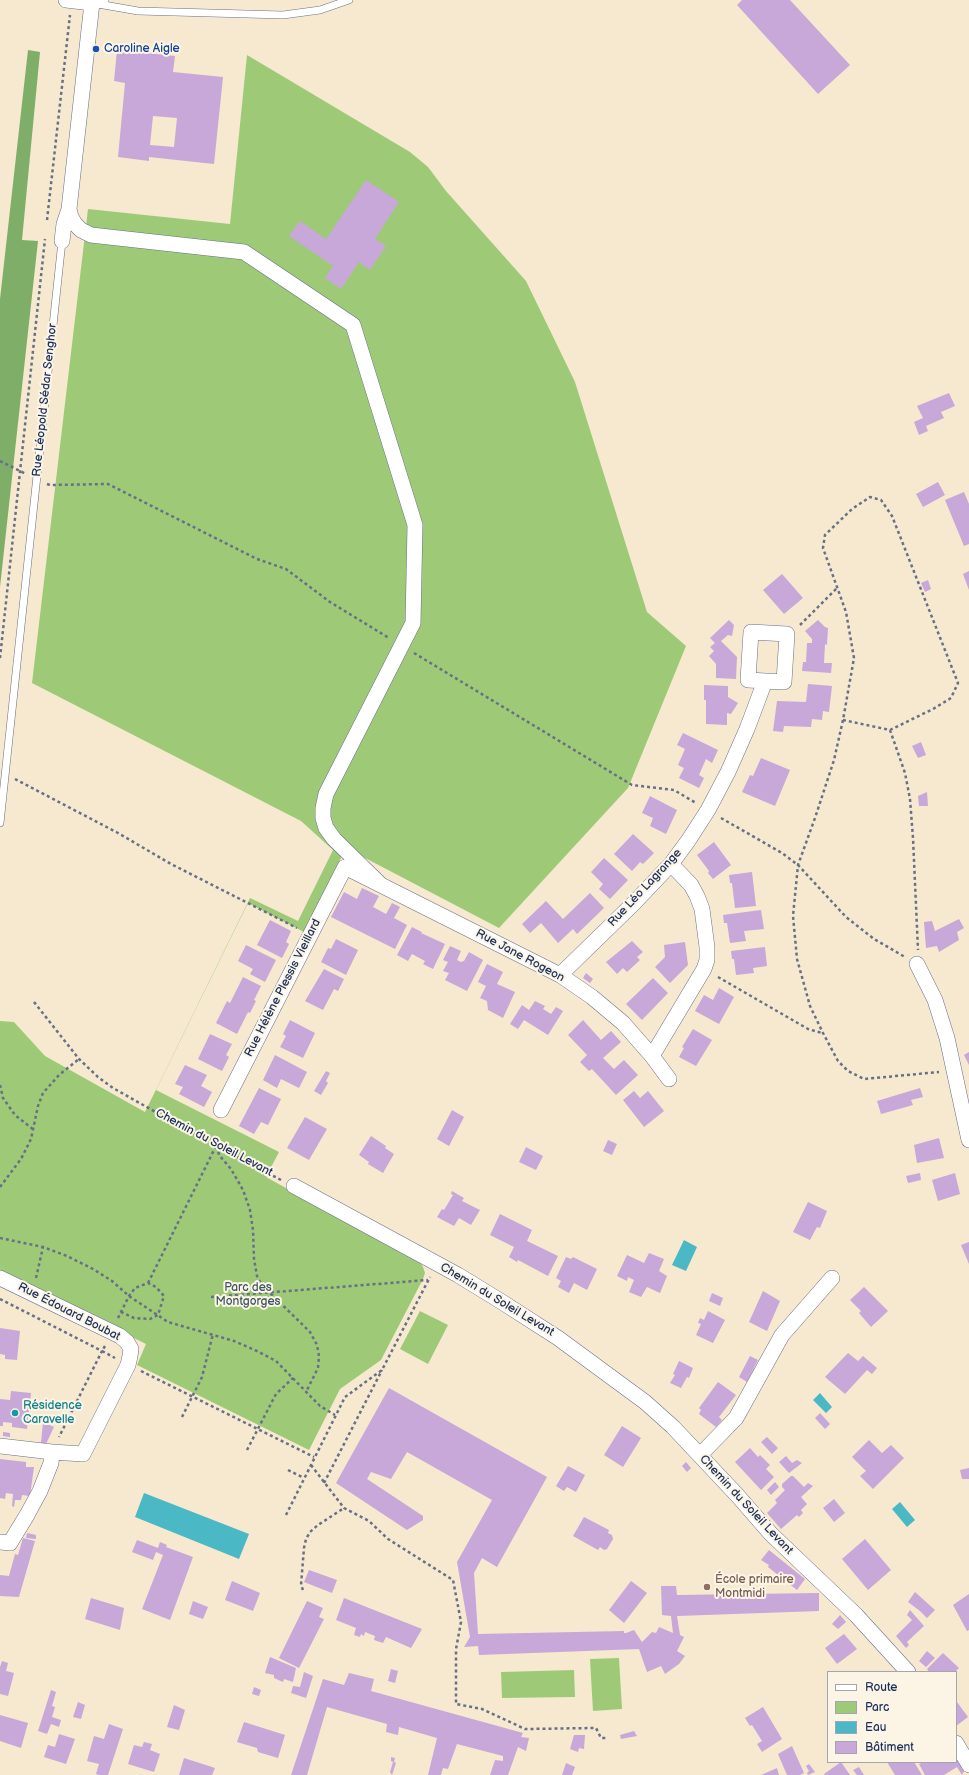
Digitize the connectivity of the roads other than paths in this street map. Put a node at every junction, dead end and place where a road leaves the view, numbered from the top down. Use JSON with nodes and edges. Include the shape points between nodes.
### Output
{"nodes":[{"id":1,"x":350,"y":0,"type":"edge"},
{"id":2,"x":69,"y":1,"type":"edge"},
{"id":3,"x":96,"y":2,"type":"edge"},
{"id":4,"x":70,"y":209,"type":"junction"},
{"id":5,"x":62,"y":241,"type":"joint"},
{"id":6,"x":765,"y":681,"type":"junction"},
{"id":7,"x":0,"y":823,"type":"edge"},
{"id":8,"x":671,"y":864,"type":"junction"},
{"id":9,"x":345,"y":866,"type":"joint"},
{"id":10,"x":380,"y":884,"type":"junction"},
{"id":11,"x":917,"y":964,"type":"road end"},
{"id":12,"x":560,"y":975,"type":"junction"},
{"id":13,"x":652,"y":1056,"type":"junction"},
{"id":14,"x":669,"y":1079,"type":"dead end"},
{"id":15,"x":221,"y":1110,"type":"dead end"},
{"id":16,"x":969,"y":1140,"type":"edge"},
{"id":17,"x":294,"y":1186,"type":"road end"},
{"id":18,"x":0,"y":1278,"type":"edge"},
{"id":19,"x":832,"y":1278,"type":"dead end"},
{"id":20,"x":0,"y":1446,"type":"edge"},
{"id":21,"x":52,"y":1452,"type":"junction"},
{"id":22,"x":700,"y":1455,"type":"junction"},
{"id":23,"x":0,"y":1542,"type":"edge"},
{"id":24,"x":907,"y":1671,"type":"edge"},
{"id":25,"x":957,"y":1745,"type":"edge"},
{"id":26,"x":969,"y":1765,"type":"edge"}],
"edges":[{"from":1,"to":3,"type":"lane","via":[[320,10],[283,15],[138,11]]},
{"from":2,"to":3,"type":"street"},
{"from":3,"to":4,"type":"street","name":"Rue Léopold Sédar Senghor"},
{"from":4,"to":5,"type":"street","name":"Rue Léopold Sédar Senghor","via":[[64,224]]},
{"from":4,"to":10,"type":"street","via":[[75,224],[91,235],[244,252],[353,325],[415,525],[413,623],[326,794],[322,808],[326,828],[334,839]]},
{"from":5,"to":7,"type":"lane","name":"Rue Léopold Sédar Senghor"},
{"from":6,"to":6,"type":"street","via":[[784,682],[787,634],[751,632],[748,680]]},
{"from":6,"to":8,"type":"street","name":"Rue Léo Lagrange","via":[[747,729],[708,810]]},
{"from":8,"to":12,"type":"street","name":"Rue Léo Lagrange"},
{"from":8,"to":13,"type":"street","via":[[690,885],[702,909],[707,960]]},
{"from":9,"to":10,"type":"street","name":"Rue Jane Rogeon"},
{"from":9,"to":15,"type":"street","name":"Rue Hélène Plessis Vieillard"},
{"from":10,"to":12,"type":"street","name":"Rue Jane Rogeon"},
{"from":11,"to":16,"type":"street","via":[[934,1000],[947,1038]]},
{"from":12,"to":13,"type":"street","name":"Rue Jane Rogeon","via":[[618,1019]]},
{"from":13,"to":14,"type":"street","name":"Rue Jane Rogeon"},
{"from":17,"to":22,"type":"street","name":"Chemin du Soleil Levant","via":[[437,1264],[564,1342],[645,1402]]},
{"from":18,"to":21,"type":"street","name":"Rue Édouard Boubat","via":[[120,1336],[130,1349],[128,1364],[83,1454]]},
{"from":19,"to":22,"type":"street","via":[[782,1335],[736,1418]]},
{"from":20,"to":21,"type":"street"},
{"from":21,"to":23,"type":"street","via":[[51,1463],[40,1491],[27,1515],[10,1543]]},
{"from":22,"to":24,"type":"street","name":"Chemin du Soleil Levant","via":[[771,1534],[856,1615]]},
{"from":25,"to":26,"type":"street"}]}
